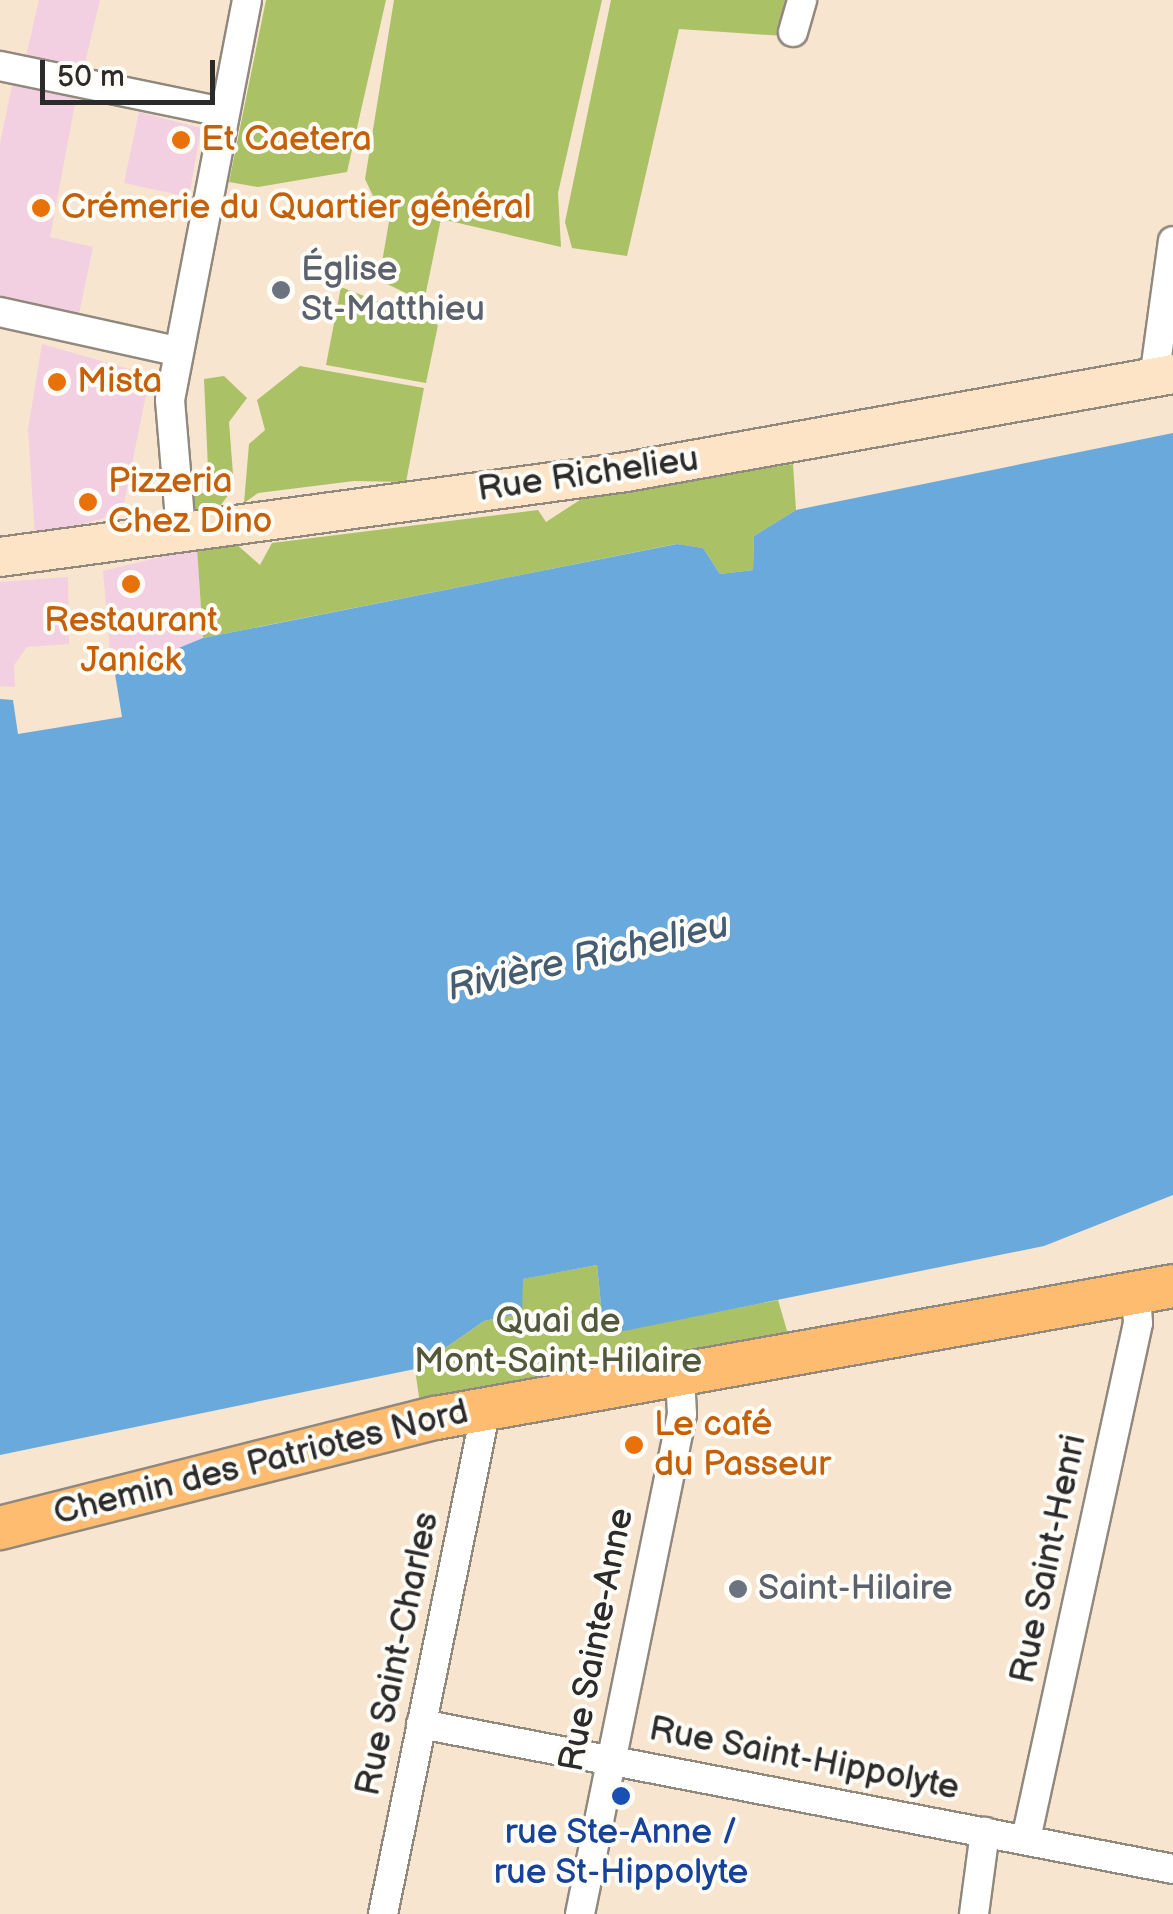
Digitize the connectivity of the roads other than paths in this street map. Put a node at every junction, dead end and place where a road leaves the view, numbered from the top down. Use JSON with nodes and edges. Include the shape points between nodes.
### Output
{"nodes":[{"id":1,"x":246,"y":0,"type":"edge"},
{"id":2,"x":802,"y":0,"type":"edge"},
{"id":3,"x":793,"y":32,"type":"dead end"},
{"id":4,"x":0,"y":66,"type":"edge"},
{"id":5,"x":223,"y":112,"type":"junction"},
{"id":6,"x":1173,"y":241,"type":"edge"},
{"id":7,"x":0,"y":312,"type":"edge"},
{"id":8,"x":176,"y":350,"type":"junction"},
{"id":9,"x":1163,"y":376,"type":"edge"},
{"id":10,"x":180,"y":531,"type":"junction"},
{"id":11,"x":0,"y":557,"type":"edge"},
{"id":12,"x":1154,"y":1290,"type":"edge"},
{"id":13,"x":680,"y":1380,"type":"junction"},
{"id":14,"x":486,"y":1409,"type":"junction"},
{"id":15,"x":0,"y":1528,"type":"edge"},
{"id":16,"x":421,"y":1724,"type":"junction"},
{"id":17,"x":612,"y":1760,"type":"junction"},
{"id":18,"x":985,"y":1832,"type":"junction"},
{"id":19,"x":1026,"y":1839,"type":"junction"},
{"id":20,"x":1173,"y":1869,"type":"edge"},
{"id":21,"x":384,"y":1914,"type":"edge"},
{"id":22,"x":580,"y":1914,"type":"edge"},
{"id":23,"x":974,"y":1914,"type":"edge"}],
"edges":[{"from":1,"to":5,"type":"street"},
{"from":2,"to":3,"type":"street"},
{"from":4,"to":5,"type":"street"},
{"from":5,"to":8,"type":"street"},
{"from":6,"to":9,"type":"street"},
{"from":7,"to":8,"type":"street"},
{"from":8,"to":10,"type":"street","via":[[169,411]]},
{"from":9,"to":10,"type":"main road","name":"Rue Richelieu","via":[[644,470]]},
{"from":10,"to":11,"type":"main road","name":"Rue Richelieu"},
{"from":12,"to":13,"type":"main road","name":"Chemin des Patriotes Nord"},
{"from":12,"to":19,"type":"street","name":"Rue Saint-Henri","via":[[1138,1322]]},
{"from":13,"to":14,"type":"main road","name":"Chemin des Patriotes Nord"},
{"from":13,"to":17,"type":"street","name":"Rue Sainte-Anne","via":[[682,1414]]},
{"from":14,"to":15,"type":"main road","name":"Chemin des Patriotes Nord","via":[[224,1466]]},
{"from":14,"to":16,"type":"street","name":"Rue Saint-Charles"},
{"from":16,"to":17,"type":"street","name":"Rue Saint-Hippolyte"},
{"from":16,"to":21,"type":"street","name":"Rue Saint-Charles"},
{"from":17,"to":18,"type":"street","name":"Rue Saint-Hippolyte"},
{"from":17,"to":22,"type":"street","name":"Rue Sainte-Anne"},
{"from":18,"to":19,"type":"street","name":"Rue Saint-Hippolyte"},
{"from":18,"to":23,"type":"street"},
{"from":19,"to":20,"type":"street","name":"Rue Saint-Hippolyte"}]}
